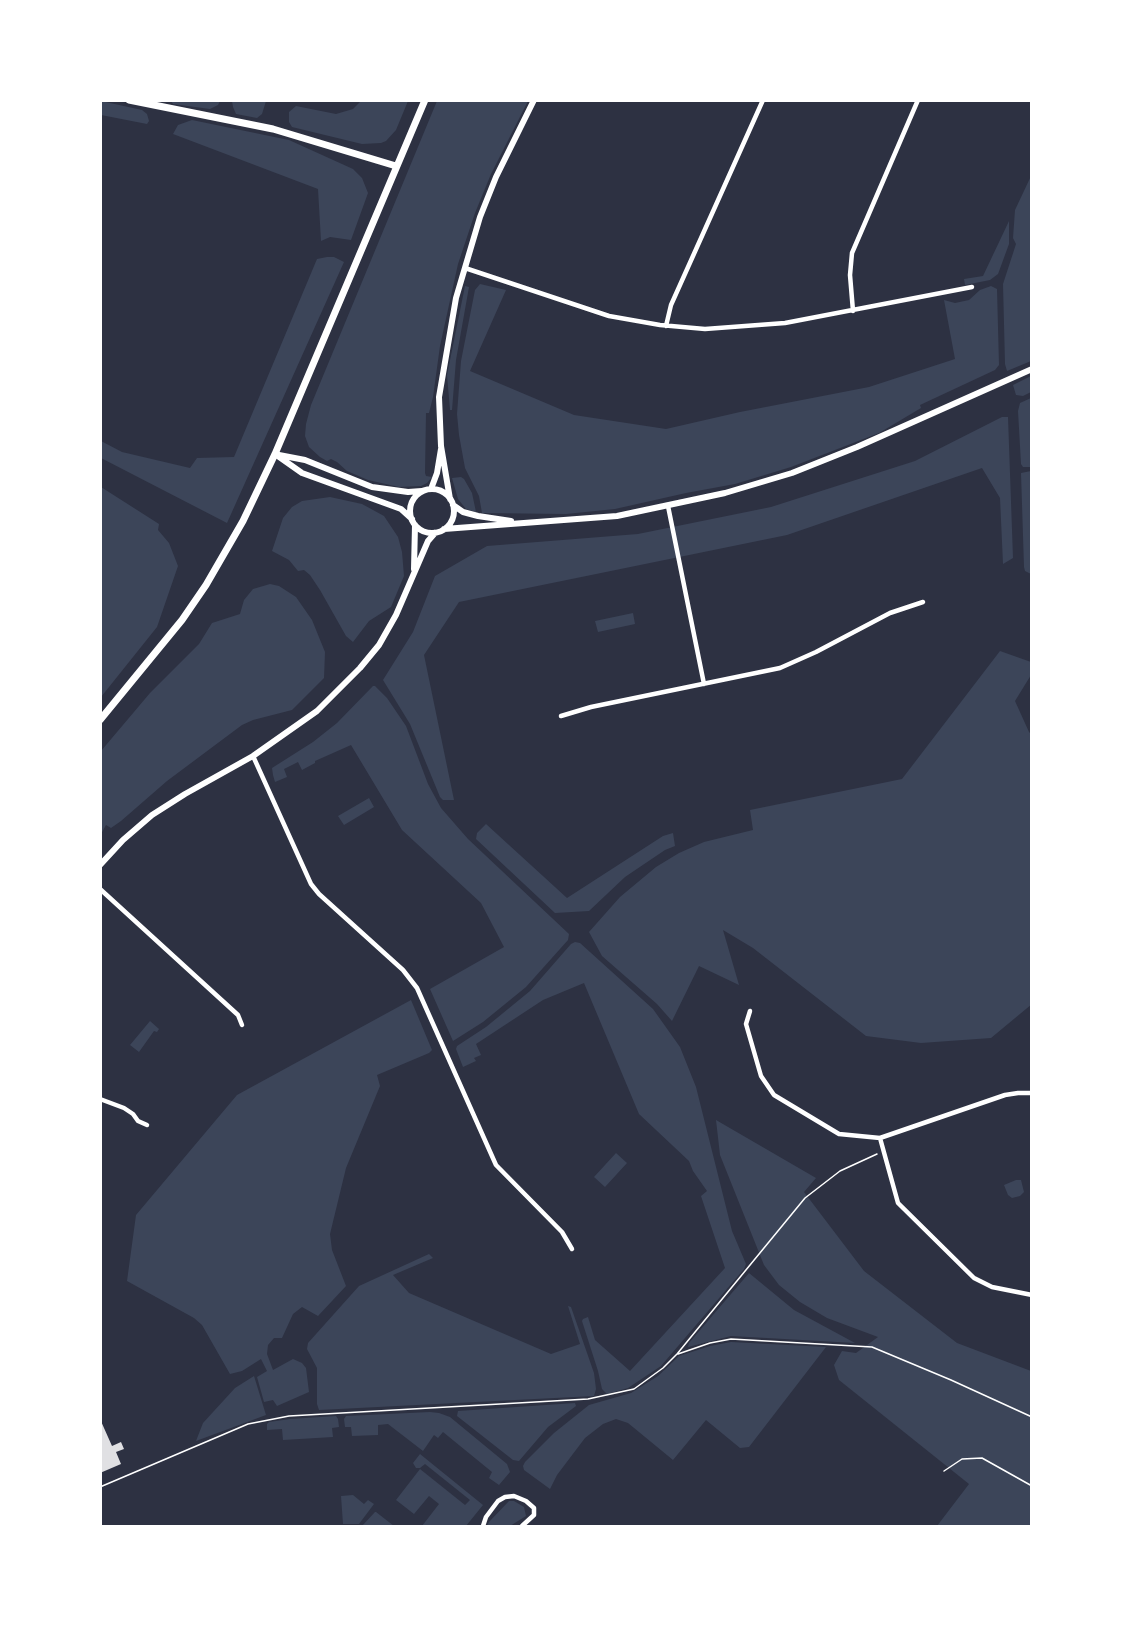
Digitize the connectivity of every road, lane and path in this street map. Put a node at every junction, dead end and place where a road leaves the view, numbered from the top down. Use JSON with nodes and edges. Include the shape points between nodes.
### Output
{"nodes":[{"id":1,"x":129,"y":100,"type":"edge"},
{"id":2,"x":425,"y":100,"type":"edge"},
{"id":3,"x":534,"y":100,"type":"edge"},
{"id":4,"x":764,"y":100,"type":"edge"},
{"id":5,"x":918,"y":100,"type":"edge"},
{"id":6,"x":396,"y":166,"type":"junction"},
{"id":7,"x":465,"y":267,"type":"junction"},
{"id":8,"x":972,"y":287,"type":"dead end"},
{"id":9,"x":853,"y":311,"type":"junction"},
{"id":10,"x":666,"y":326,"type":"junction"},
{"id":11,"x":1032,"y":369,"type":"edge"},
{"id":12,"x":441,"y":446,"type":"junction"},
{"id":13,"x":275,"y":454,"type":"junction"},
{"id":14,"x":431,"y":489,"type":"junction"},
{"id":15,"x":422,"y":491,"type":"junction"},
{"id":16,"x":452,"y":502,"type":"junction"},
{"id":17,"x":668,"y":506,"type":"junction"},
{"id":18,"x":414,"y":522,"type":"junction"},
{"id":19,"x":520,"y":522,"type":"junction"},
{"id":20,"x":444,"y":529,"type":"junction"},
{"id":21,"x":435,"y":533,"type":"junction"},
{"id":22,"x":414,"y":572,"type":"junction"},
{"id":23,"x":923,"y":602,"type":"dead end"},
{"id":24,"x":704,"y":684,"type":"junction"},
{"id":25,"x":561,"y":716,"type":"dead end"},
{"id":26,"x":100,"y":720,"type":"edge"},
{"id":27,"x":253,"y":756,"type":"junction"},
{"id":28,"x":100,"y":865,"type":"edge"},
{"id":29,"x":100,"y":889,"type":"edge"},
{"id":30,"x":750,"y":1011,"type":"dead end"},
{"id":31,"x":242,"y":1025,"type":"dead end"},
{"id":32,"x":1032,"y":1093,"type":"edge"},
{"id":33,"x":100,"y":1099,"type":"edge"},
{"id":34,"x":147,"y":1125,"type":"dead end"},
{"id":35,"x":880,"y":1138,"type":"junction"},
{"id":36,"x":883,"y":1151,"type":"junction"},
{"id":37,"x":572,"y":1249,"type":"dead end"},
{"id":38,"x":1032,"y":1295,"type":"edge"},
{"id":39,"x":677,"y":1354,"type":"junction"},
{"id":40,"x":1032,"y":1417,"type":"edge"},
{"id":41,"x":944,"y":1472,"type":"dead end"},
{"id":42,"x":1032,"y":1486,"type":"edge"},
{"id":43,"x":100,"y":1487,"type":"edge"},
{"id":44,"x":483,"y":1527,"type":"edge"},
{"id":45,"x":522,"y":1527,"type":"edge"}],
"edges":[{"from":1,"to":6,"type":"main road","via":[[273,129]]},
{"from":2,"to":6,"type":"main road"},
{"from":3,"to":7,"type":"street","via":[[496,177]]},
{"from":4,"to":10,"type":"street","via":[[671,305]]},
{"from":5,"to":9,"type":"street","via":[[852,253]]},
{"from":6,"to":13,"type":"main road"},
{"from":7,"to":10,"type":"street","via":[[609,316]]},
{"from":7,"to":12,"type":"street","via":[[439,397]]},
{"from":8,"to":9,"type":"street"},
{"from":9,"to":10,"type":"street","via":[[740,328]]},
{"from":11,"to":17,"type":"street","via":[[792,473]]},
{"from":12,"to":14,"type":"street"},
{"from":12,"to":16,"type":"street"},
{"from":13,"to":15,"type":"street","via":[[305,460],[372,488]]},
{"from":13,"to":18,"type":"street","via":[[302,473],[401,509]]},
{"from":13,"to":26,"type":"main road","via":[[206,585]]},
{"from":14,"to":15,"type":"street"},
{"from":14,"to":16,"type":"street","via":[[444,493]]},
{"from":15,"to":18,"type":"street","via":[[411,504]]},
{"from":16,"to":19,"type":"street","via":[[463,512]]},
{"from":16,"to":20,"type":"street","via":[[452,519]]},
{"from":17,"to":19,"type":"street","via":[[617,516]]},
{"from":17,"to":24,"type":"street"},
{"from":18,"to":21,"type":"street","via":[[424,531]]},
{"from":18,"to":22,"type":"street"},
{"from":19,"to":20,"type":"street"},
{"from":20,"to":21,"type":"street"},
{"from":21,"to":22,"type":"street"},
{"from":22,"to":27,"type":"street","via":[[391,625],[360,668],[318,711]]},
{"from":23,"to":24,"type":"street","via":[[890,613],[792,664]]},
{"from":24,"to":25,"type":"street"},
{"from":27,"to":28,"type":"street","via":[[152,815]]},
{"from":27,"to":37,"type":"street","via":[[311,885],[403,970],[417,988],[496,1165],[562,1232]]},
{"from":29,"to":31,"type":"street","via":[[238,1015]]},
{"from":30,"to":35,"type":"street","via":[[746,1024],[761,1076],[774,1095],[839,1134]]},
{"from":32,"to":35,"type":"street","via":[[1005,1095]]},
{"from":33,"to":34,"type":"street","via":[[124,1108]]},
{"from":35,"to":36,"type":"street"},
{"from":36,"to":38,"type":"street","via":[[898,1203],[974,1278],[992,1287]]},
{"from":36,"to":39,"type":"path","via":[[840,1171],[805,1198]]},
{"from":39,"to":40,"type":"path","via":[[732,1339],[872,1347]]},
{"from":39,"to":43,"type":"path","via":[[634,1389],[600,1397],[289,1416],[248,1424]]},
{"from":41,"to":42,"type":"path","via":[[962,1459],[982,1458]]},
{"from":44,"to":45,"type":"street","via":[[498,1502],[514,1496],[534,1508],[534,1515]]}]}
